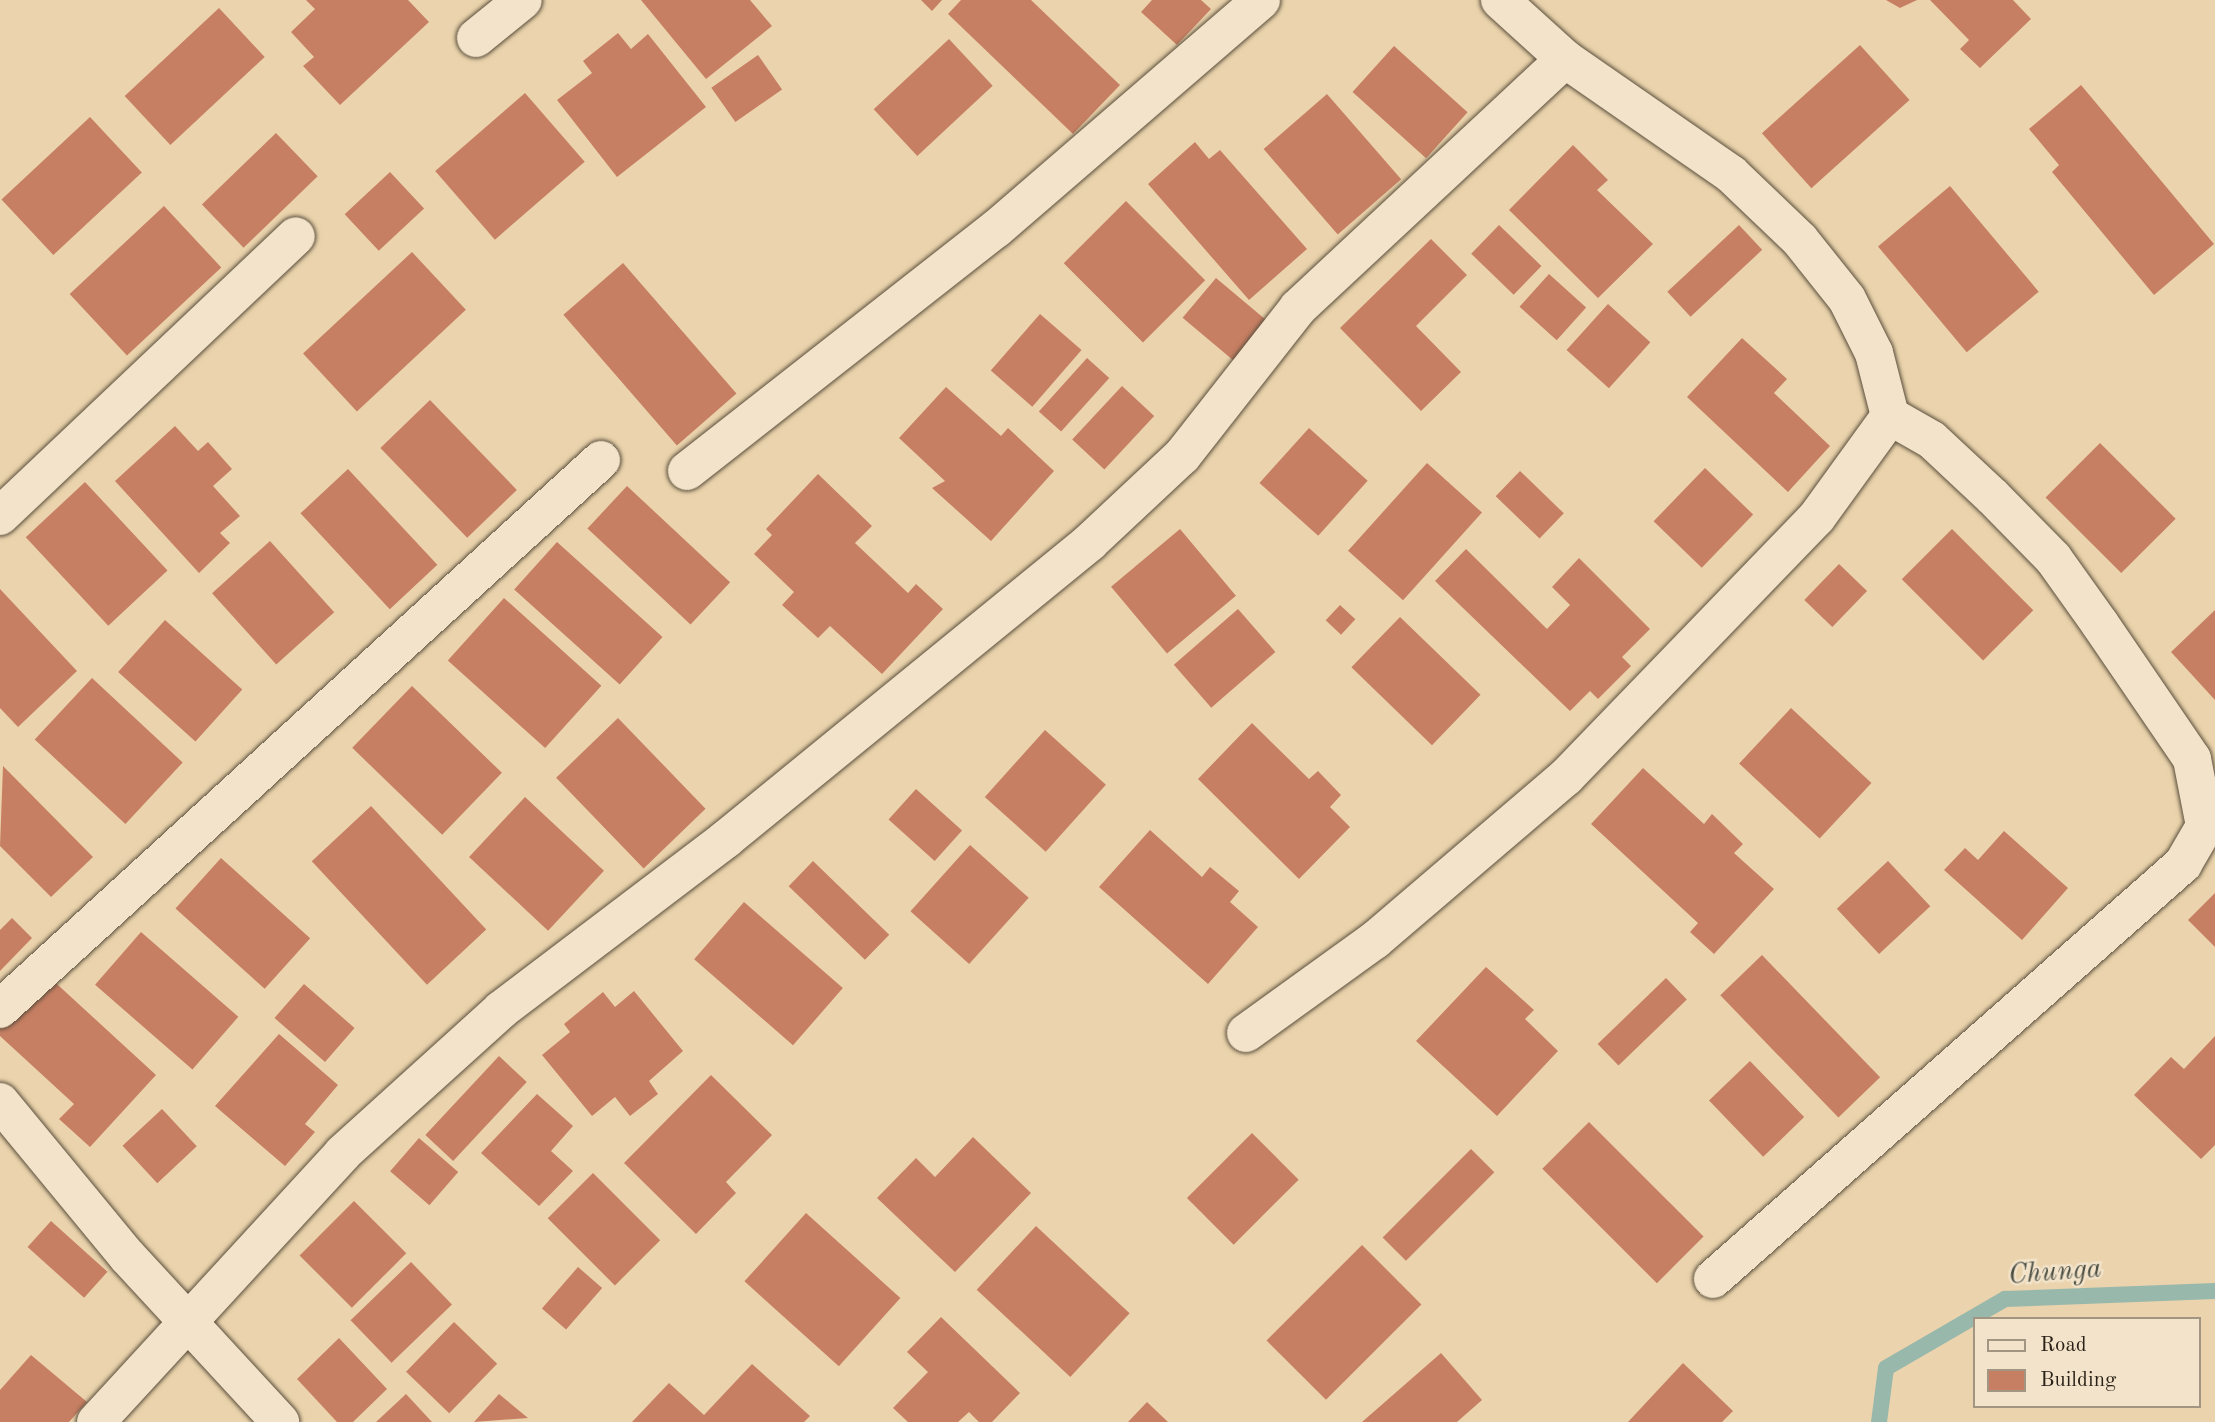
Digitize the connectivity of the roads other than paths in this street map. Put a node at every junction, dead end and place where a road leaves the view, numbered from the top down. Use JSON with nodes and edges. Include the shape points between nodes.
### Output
{"nodes":[{"id":1,"x":523,"y":0,"type":"edge"},
{"id":2,"x":1261,"y":0,"type":"edge"},
{"id":3,"x":1500,"y":0,"type":"edge"},
{"id":4,"x":476,"y":38,"type":"dead end"},
{"id":5,"x":1565,"y":59,"type":"junction"},
{"id":6,"x":296,"y":236,"type":"dead end"},
{"id":7,"x":1890,"y":416,"type":"junction"},
{"id":8,"x":601,"y":460,"type":"dead end"},
{"id":9,"x":687,"y":471,"type":"dead end"},
{"id":10,"x":0,"y":516,"type":"edge"},
{"id":11,"x":0,"y":1009,"type":"edge"},
{"id":12,"x":1246,"y":1033,"type":"dead end"},
{"id":13,"x":0,"y":1102,"type":"edge"},
{"id":14,"x":1713,"y":1279,"type":"dead end"},
{"id":15,"x":189,"y":1319,"type":"junction"},
{"id":16,"x":96,"y":1422,"type":"edge"},
{"id":17,"x":280,"y":1422,"type":"edge"}],
"edges":[{"from":1,"to":4,"type":"street"},
{"from":2,"to":9,"type":"street","via":[[996,229]]},
{"from":3,"to":5,"type":"street"},
{"from":5,"to":7,"type":"street","via":[[1731,174],[1800,240],[1847,299],[1869,342]]},
{"from":5,"to":15,"type":"street","via":[[1297,308],[1182,456],[1090,542],[726,839],[501,1010],[343,1153]]},
{"from":6,"to":10,"type":"street"},
{"from":7,"to":12,"type":"street","via":[[1817,517],[1566,777],[1375,940]]},
{"from":7,"to":14,"type":"street","via":[[1932,440],[2053,558],[2192,759],[2205,826],[2183,864]]},
{"from":8,"to":11,"type":"street"},
{"from":13,"to":15,"type":"street","via":[[127,1256]]},
{"from":15,"to":16,"type":"street"},
{"from":15,"to":17,"type":"street"}]}
